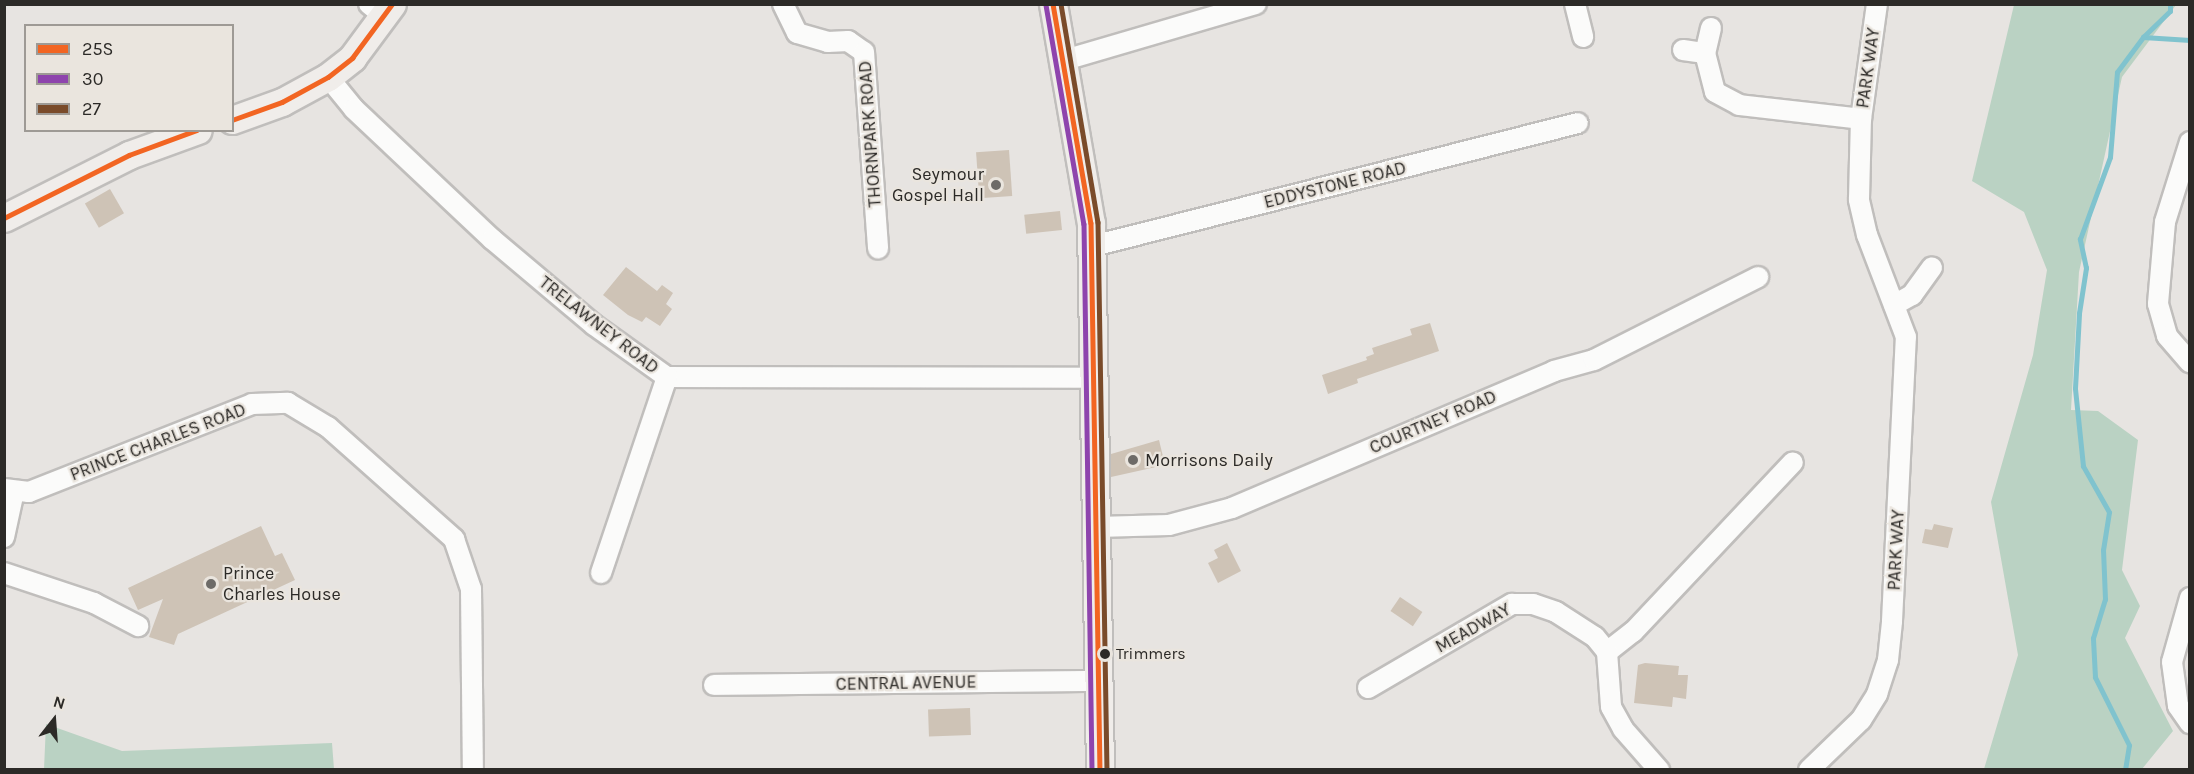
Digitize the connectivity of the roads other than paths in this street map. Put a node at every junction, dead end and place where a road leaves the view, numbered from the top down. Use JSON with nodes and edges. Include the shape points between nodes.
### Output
{"nodes":[{"id":1,"x":783,"y":4,"type":"edge"},
{"id":2,"x":1053,"y":4,"type":"edge"},
{"id":3,"x":1575,"y":4,"type":"edge"},
{"id":4,"x":1877,"y":4,"type":"edge"},
{"id":5,"x":1256,"y":5,"type":"edge"},
{"id":6,"x":382,"y":8,"type":"edge"},
{"id":7,"x":1711,"y":28,"type":"dead end"},
{"id":8,"x":1583,"y":37,"type":"dead end"},
{"id":9,"x":1683,"y":50,"type":"dead end"},
{"id":10,"x":1705,"y":53,"type":"junction"},
{"id":11,"x":1061,"y":62,"type":"junction"},
{"id":12,"x":327,"y":77,"type":"junction"},
{"id":13,"x":234,"y":119,"type":"edge"},
{"id":14,"x":1861,"y":119,"type":"junction"},
{"id":15,"x":1578,"y":123,"type":"dead end"},
{"id":16,"x":192,"y":132,"type":"edge"},
{"id":17,"x":2190,"y":142,"type":"edge"},
{"id":18,"x":4,"y":218,"type":"edge"},
{"id":19,"x":1093,"y":246,"type":"junction"},
{"id":20,"x":878,"y":249,"type":"dead end"},
{"id":21,"x":1932,"y":267,"type":"dead end"},
{"id":22,"x":1758,"y":277,"type":"dead end"},
{"id":23,"x":1894,"y":305,"type":"junction"},
{"id":24,"x":2190,"y":362,"type":"edge"},
{"id":25,"x":667,"y":377,"type":"junction"},
{"id":26,"x":1094,"y":378,"type":"junction"},
{"id":27,"x":1793,"y":462,"type":"dead end"},
{"id":28,"x":9,"y":490,"type":"edge"},
{"id":29,"x":1097,"y":527,"type":"junction"},
{"id":30,"x":4,"y":537,"type":"edge"},
{"id":31,"x":4,"y":573,"type":"edge"},
{"id":32,"x":601,"y":573,"type":"dead end"},
{"id":33,"x":2190,"y":598,"type":"edge"},
{"id":34,"x":138,"y":626,"type":"dead end"},
{"id":35,"x":1607,"y":652,"type":"junction"},
{"id":36,"x":1100,"y":681,"type":"junction"},
{"id":37,"x":714,"y":685,"type":"dead end"},
{"id":38,"x":1368,"y":688,"type":"dead end"},
{"id":39,"x":2190,"y":723,"type":"edge"},
{"id":40,"x":473,"y":770,"type":"edge"},
{"id":41,"x":1100,"y":770,"type":"edge"},
{"id":42,"x":1659,"y":770,"type":"edge"},
{"id":43,"x":1809,"y":770,"type":"edge"}],
"edges":[{"from":1,"to":20,"type":"street","name":"THORNPARK ROAD","via":[[797,33],[828,42],[848,41],[864,52]]},
{"from":2,"to":11,"type":"street"},
{"from":3,"to":8,"type":"street"},
{"from":4,"to":14,"type":"street","name":"PARK WAY"},
{"from":5,"to":11,"type":"street"},
{"from":6,"to":12,"type":"street","via":[[352,58]]},
{"from":7,"to":10,"type":"street"},
{"from":9,"to":10,"type":"street"},
{"from":10,"to":14,"type":"street","via":[[1715,92],[1738,105]]},
{"from":11,"to":19,"type":"street"},
{"from":12,"to":13,"type":"street","via":[[282,102]]},
{"from":12,"to":25,"type":"street","name":"TRELAWNEY ROAD","via":[[354,110],[492,239],[594,325]]},
{"from":14,"to":23,"type":"street","name":"PARK WAY","via":[[1859,199],[1867,235]]},
{"from":15,"to":19,"type":"street","name":"EDDYSTONE ROAD"},
{"from":16,"to":18,"type":"street","via":[[129,155]]},
{"from":17,"to":24,"type":"street","via":[[2165,222],[2158,304],[2167,336]]},
{"from":19,"to":26,"type":"street"},
{"from":21,"to":23,"type":"street","via":[[1912,295]]},
{"from":22,"to":29,"type":"street","name":"COURTNEY ROAD","via":[[1594,360],[1554,371],[1232,508],[1169,525]]},
{"from":23,"to":43,"type":"street","name":"PARK WAY","via":[[1906,337],[1888,660],[1876,694],[1861,720]]},
{"from":25,"to":26,"type":"street","name":"TRELAWNEY ROAD"},
{"from":25,"to":32,"type":"street"},
{"from":26,"to":29,"type":"street"},
{"from":27,"to":35,"type":"street","via":[[1633,632]]},
{"from":28,"to":30,"type":"street"},
{"from":28,"to":40,"type":"street","name":"PRINCE CHARLES ROAD","via":[[29,492],[252,404],[288,403],[328,427],[454,539],[471,589]]},
{"from":29,"to":36,"type":"street"},
{"from":31,"to":34,"type":"street","via":[[94,603]]},
{"from":33,"to":39,"type":"street","via":[[2172,662],[2178,706]]},
{"from":35,"to":38,"type":"street","name":"MEADWAY","via":[[1595,637],[1556,612],[1533,604],[1512,604]]},
{"from":35,"to":42,"type":"street","via":[[1611,707],[1623,729]]},
{"from":36,"to":37,"type":"street","name":"CENTRAL AVENUE"},
{"from":36,"to":41,"type":"street"}]}
